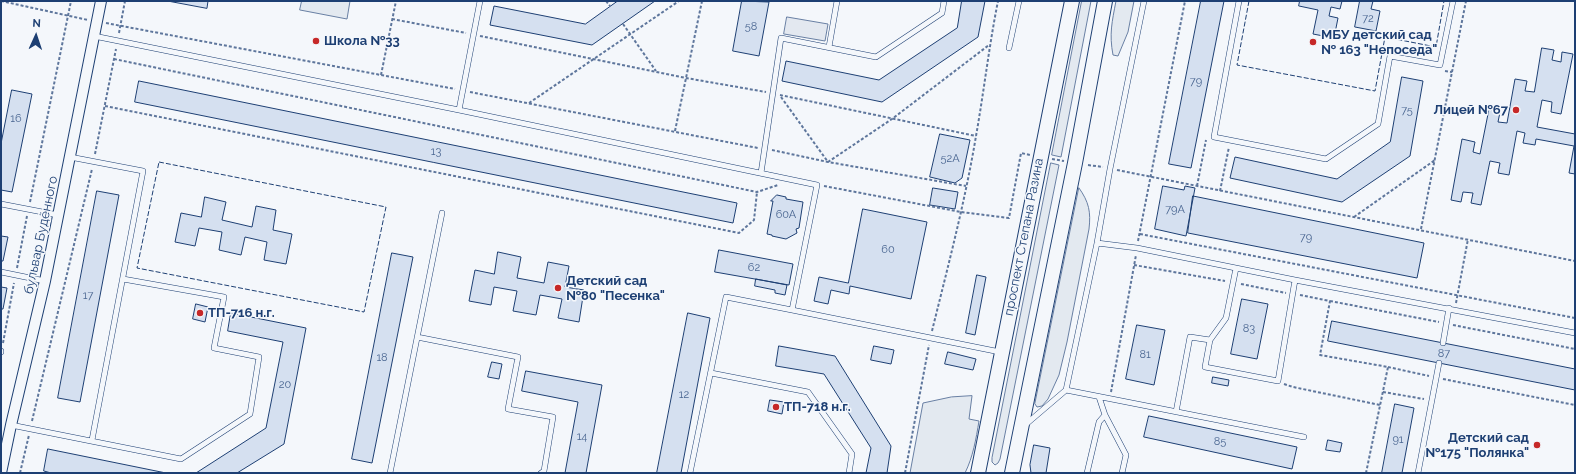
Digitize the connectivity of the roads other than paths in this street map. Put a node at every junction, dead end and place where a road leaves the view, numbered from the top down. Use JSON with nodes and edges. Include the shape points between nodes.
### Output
{"nodes":[{"id":1,"x":101,"y":1,"type":"edge"},
{"id":2,"x":480,"y":1,"type":"edge"},
{"id":3,"x":838,"y":1,"type":"edge"},
{"id":4,"x":944,"y":1,"type":"edge"},
{"id":5,"x":1019,"y":1,"type":"edge"},
{"id":6,"x":1072,"y":1,"type":"edge"},
{"id":7,"x":1105,"y":1,"type":"edge"},
{"id":8,"x":1144,"y":1,"type":"edge"},
{"id":9,"x":1239,"y":1,"type":"edge"},
{"id":10,"x":1453,"y":1,"type":"edge"},
{"id":11,"x":94,"y":36,"type":"junction"},
{"id":12,"x":829,"y":47,"type":"junction"},
{"id":13,"x":1009,"y":48,"type":"dead end"},
{"id":14,"x":460,"y":110,"type":"junction"},
{"id":15,"x":70,"y":157,"type":"junction"},
{"id":16,"x":761,"y":172,"type":"junction"},
{"id":17,"x":1,"y":204,"type":"edge"},
{"id":18,"x":442,"y":214,"type":"dead end"},
{"id":19,"x":58,"y":215,"type":"junction"},
{"id":20,"x":1097,"y":243,"type":"junction"},
{"id":21,"x":1236,"y":268,"type":"junction"},
{"id":22,"x":1,"y":272,"type":"edge"},
{"id":23,"x":123,"y":279,"type":"junction"},
{"id":24,"x":1295,"y":280,"type":"junction"},
{"id":25,"x":45,"y":281,"type":"junction"},
{"id":26,"x":1452,"y":309,"type":"junction"},
{"id":27,"x":792,"y":310,"type":"junction"},
{"id":28,"x":1575,"y":333,"type":"edge"},
{"id":29,"x":417,"y":337,"type":"junction"},
{"id":30,"x":1210,"y":340,"type":"junction"},
{"id":31,"x":1443,"y":343,"type":"dead end"},
{"id":32,"x":1001,"y":352,"type":"junction"},
{"id":33,"x":1439,"y":363,"type":"dead end"},
{"id":34,"x":711,"y":373,"type":"junction"},
{"id":35,"x":1066,"y":390,"type":"junction"},
{"id":36,"x":1099,"y":397,"type":"junction"},
{"id":37,"x":1176,"y":412,"type":"junction"},
{"id":38,"x":1105,"y":415,"type":"junction"},
{"id":39,"x":11,"y":425,"type":"junction"},
{"id":40,"x":1021,"y":428,"type":"junction"},
{"id":41,"x":1304,"y":437,"type":"dead end"},
{"id":42,"x":92,"y":440,"type":"junction"},
{"id":43,"x":1,"y":473,"type":"edge"},
{"id":44,"x":390,"y":473,"type":"edge"},
{"id":45,"x":542,"y":473,"type":"edge"},
{"id":46,"x":690,"y":473,"type":"edge"},
{"id":47,"x":849,"y":473,"type":"edge"},
{"id":48,"x":978,"y":473,"type":"edge"},
{"id":49,"x":1012,"y":473,"type":"edge"},
{"id":50,"x":1087,"y":473,"type":"edge"},
{"id":51,"x":1122,"y":473,"type":"edge"},
{"id":52,"x":1418,"y":473,"type":"edge"}],
"edges":[{"from":1,"to":11,"type":"street","name":"бульвар Будённого"},
{"from":2,"to":14,"type":"lane"},
{"from":3,"to":12,"type":"lane"},
{"from":4,"to":12,"type":"lane","via":[[942,13],[876,57]]},
{"from":5,"to":13,"type":"lane"},
{"from":6,"to":32,"type":"main road","name":"проспект Степана Разина"},
{"from":7,"to":40,"type":"main road"},
{"from":8,"to":20,"type":"lane"},
{"from":9,"to":10,"type":"lane","via":[[1214,137],[1326,159],[1378,124],[1390,56],[1440,65]]},
{"from":11,"to":14,"type":"lane"},
{"from":11,"to":15,"type":"street","name":"бульвар Будённого"},
{"from":12,"to":16,"type":"lane","via":[[781,38]]},
{"from":14,"to":16,"type":"lane"},
{"from":15,"to":19,"type":"street","name":"бульвар Будённого"},
{"from":15,"to":23,"type":"lane","via":[[143,171]]},
{"from":16,"to":27,"type":"lane","via":[[817,185]]},
{"from":17,"to":19,"type":"lane"},
{"from":18,"to":29,"type":"lane"},
{"from":19,"to":25,"type":"street","name":"бульвар Будённого"},
{"from":20,"to":21,"type":"lane","via":[[1137,248]]},
{"from":20,"to":35,"type":"lane"},
{"from":21,"to":24,"type":"lane"},
{"from":21,"to":30,"type":"lane","via":[[1226,318]]},
{"from":22,"to":25,"type":"lane"},
{"from":23,"to":42,"type":"lane"},
{"from":23,"to":42,"type":"lane","via":[[224,298],[214,348],[259,357],[250,414],[181,459]]},
{"from":24,"to":26,"type":"lane"},
{"from":24,"to":30,"type":"lane","via":[[1278,381],[1205,367]]},
{"from":25,"to":39,"type":"street","name":"бульвар Будённого"},
{"from":26,"to":28,"type":"lane"},
{"from":26,"to":31,"type":"lane"},
{"from":27,"to":32,"type":"lane"},
{"from":27,"to":34,"type":"lane","via":[[726,297]]},
{"from":29,"to":44,"type":"lane"},
{"from":29,"to":45,"type":"lane","via":[[518,357],[508,409],[553,417]]},
{"from":30,"to":37,"type":"lane","via":[[1190,337]]},
{"from":32,"to":48,"type":"main road","name":"проспект Степана Разина"},
{"from":33,"to":52,"type":"lane"},
{"from":34,"to":46,"type":"lane"},
{"from":34,"to":47,"type":"lane","via":[[808,392],[852,454]]},
{"from":35,"to":36,"type":"lane"},
{"from":35,"to":40,"type":"lane"},
{"from":36,"to":37,"type":"lane"},
{"from":36,"to":38,"type":"lane"},
{"from":37,"to":41,"type":"lane"},
{"from":38,"to":50,"type":"lane","via":[[1099,422]]},
{"from":38,"to":51,"type":"lane","via":[[1126,455]]},
{"from":39,"to":42,"type":"lane"},
{"from":39,"to":43,"type":"street","name":"бульвар Будённого"},
{"from":40,"to":49,"type":"main road"}]}
